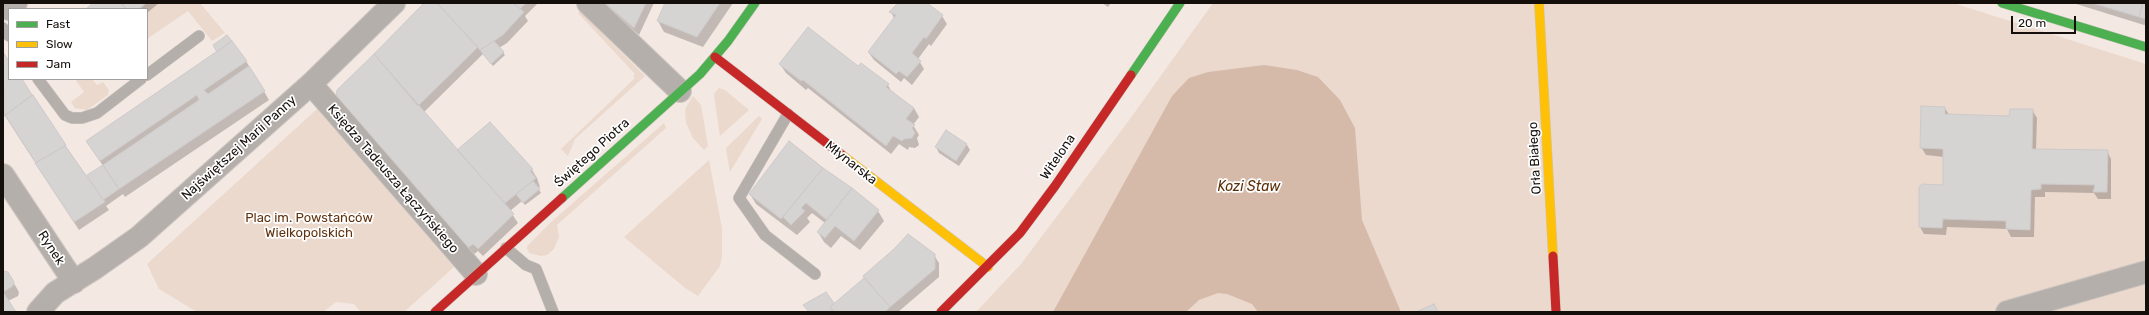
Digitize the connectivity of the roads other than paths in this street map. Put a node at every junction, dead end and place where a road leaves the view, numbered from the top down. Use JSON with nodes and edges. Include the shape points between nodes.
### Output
{"nodes":[{"id":1,"x":394,"y":3,"type":"edge"},
{"id":2,"x":588,"y":3,"type":"edge"},
{"id":3,"x":755,"y":3,"type":"edge"},
{"id":4,"x":1180,"y":3,"type":"edge"},
{"id":5,"x":1539,"y":3,"type":"edge"},
{"id":6,"x":2002,"y":3,"type":"edge"},
{"id":7,"x":199,"y":36,"type":"dead end"},
{"id":8,"x":2146,"y":47,"type":"edge"},
{"id":9,"x":715,"y":57,"type":"junction"},
{"id":10,"x":148,"y":74,"type":"edge"},
{"id":11,"x":39,"y":80,"type":"edge"},
{"id":12,"x":141,"y":80,"type":"edge"},
{"id":13,"x":311,"y":84,"type":"junction"},
{"id":14,"x":680,"y":91,"type":"junction"},
{"id":15,"x":788,"y":114,"type":"junction"},
{"id":16,"x":3,"y":175,"type":"edge"},
{"id":17,"x":506,"y":248,"type":"junction"},
{"id":18,"x":988,"y":267,"type":"junction"},
{"id":19,"x":2146,"y":272,"type":"edge"},
{"id":20,"x":476,"y":274,"type":"junction"},
{"id":21,"x":816,"y":274,"type":"dead end"},
{"id":22,"x":74,"y":282,"type":"junction"},
{"id":23,"x":38,"y":312,"type":"edge"},
{"id":24,"x":435,"y":312,"type":"edge"},
{"id":25,"x":552,"y":312,"type":"edge"},
{"id":26,"x":941,"y":312,"type":"edge"},
{"id":27,"x":1556,"y":312,"type":"edge"},
{"id":28,"x":2007,"y":312,"type":"edge"}],
"edges":[{"from":1,"to":13,"type":"street","name":"Najświętszej Marii Panny"},
{"from":2,"to":14,"type":"street"},
{"from":3,"to":9,"type":"street","name":"Świętego Piotra"},
{"from":4,"to":18,"type":"street","name":"Witelona","via":[[1055,186],[1020,233]]},
{"from":5,"to":27,"type":"street","name":"Orła Białego"},
{"from":6,"to":8,"type":"street"},
{"from":7,"to":10,"type":"lane"},
{"from":9,"to":14,"type":"street","name":"Świętego Piotra"},
{"from":9,"to":15,"type":"street","name":"Młynarska"},
{"from":11,"to":12,"type":"lane","via":[[65,116],[72,118],[97,113]]},
{"from":13,"to":20,"type":"street","name":"Księdza Tadeusza Łączyńskiego"},
{"from":13,"to":22,"type":"street","name":"Najświętszej Marii Panny","via":[[139,237]]},
{"from":14,"to":17,"type":"street","name":"Świętego Piotra"},
{"from":15,"to":18,"type":"street","name":"Młynarska"},
{"from":15,"to":21,"type":"lane","via":[[739,198],[765,235]]},
{"from":16,"to":22,"type":"street","name":"Rynek"},
{"from":17,"to":20,"type":"street","name":"Świętego Piotra"},
{"from":17,"to":25,"type":"lane","via":[[526,265],[536,269]]},
{"from":18,"to":26,"type":"street","name":"Witelona"},
{"from":19,"to":28,"type":"street"},
{"from":20,"to":24,"type":"street","name":"Świętego Piotra"},
{"from":22,"to":23,"type":"street","via":[[52,295]]}]}
